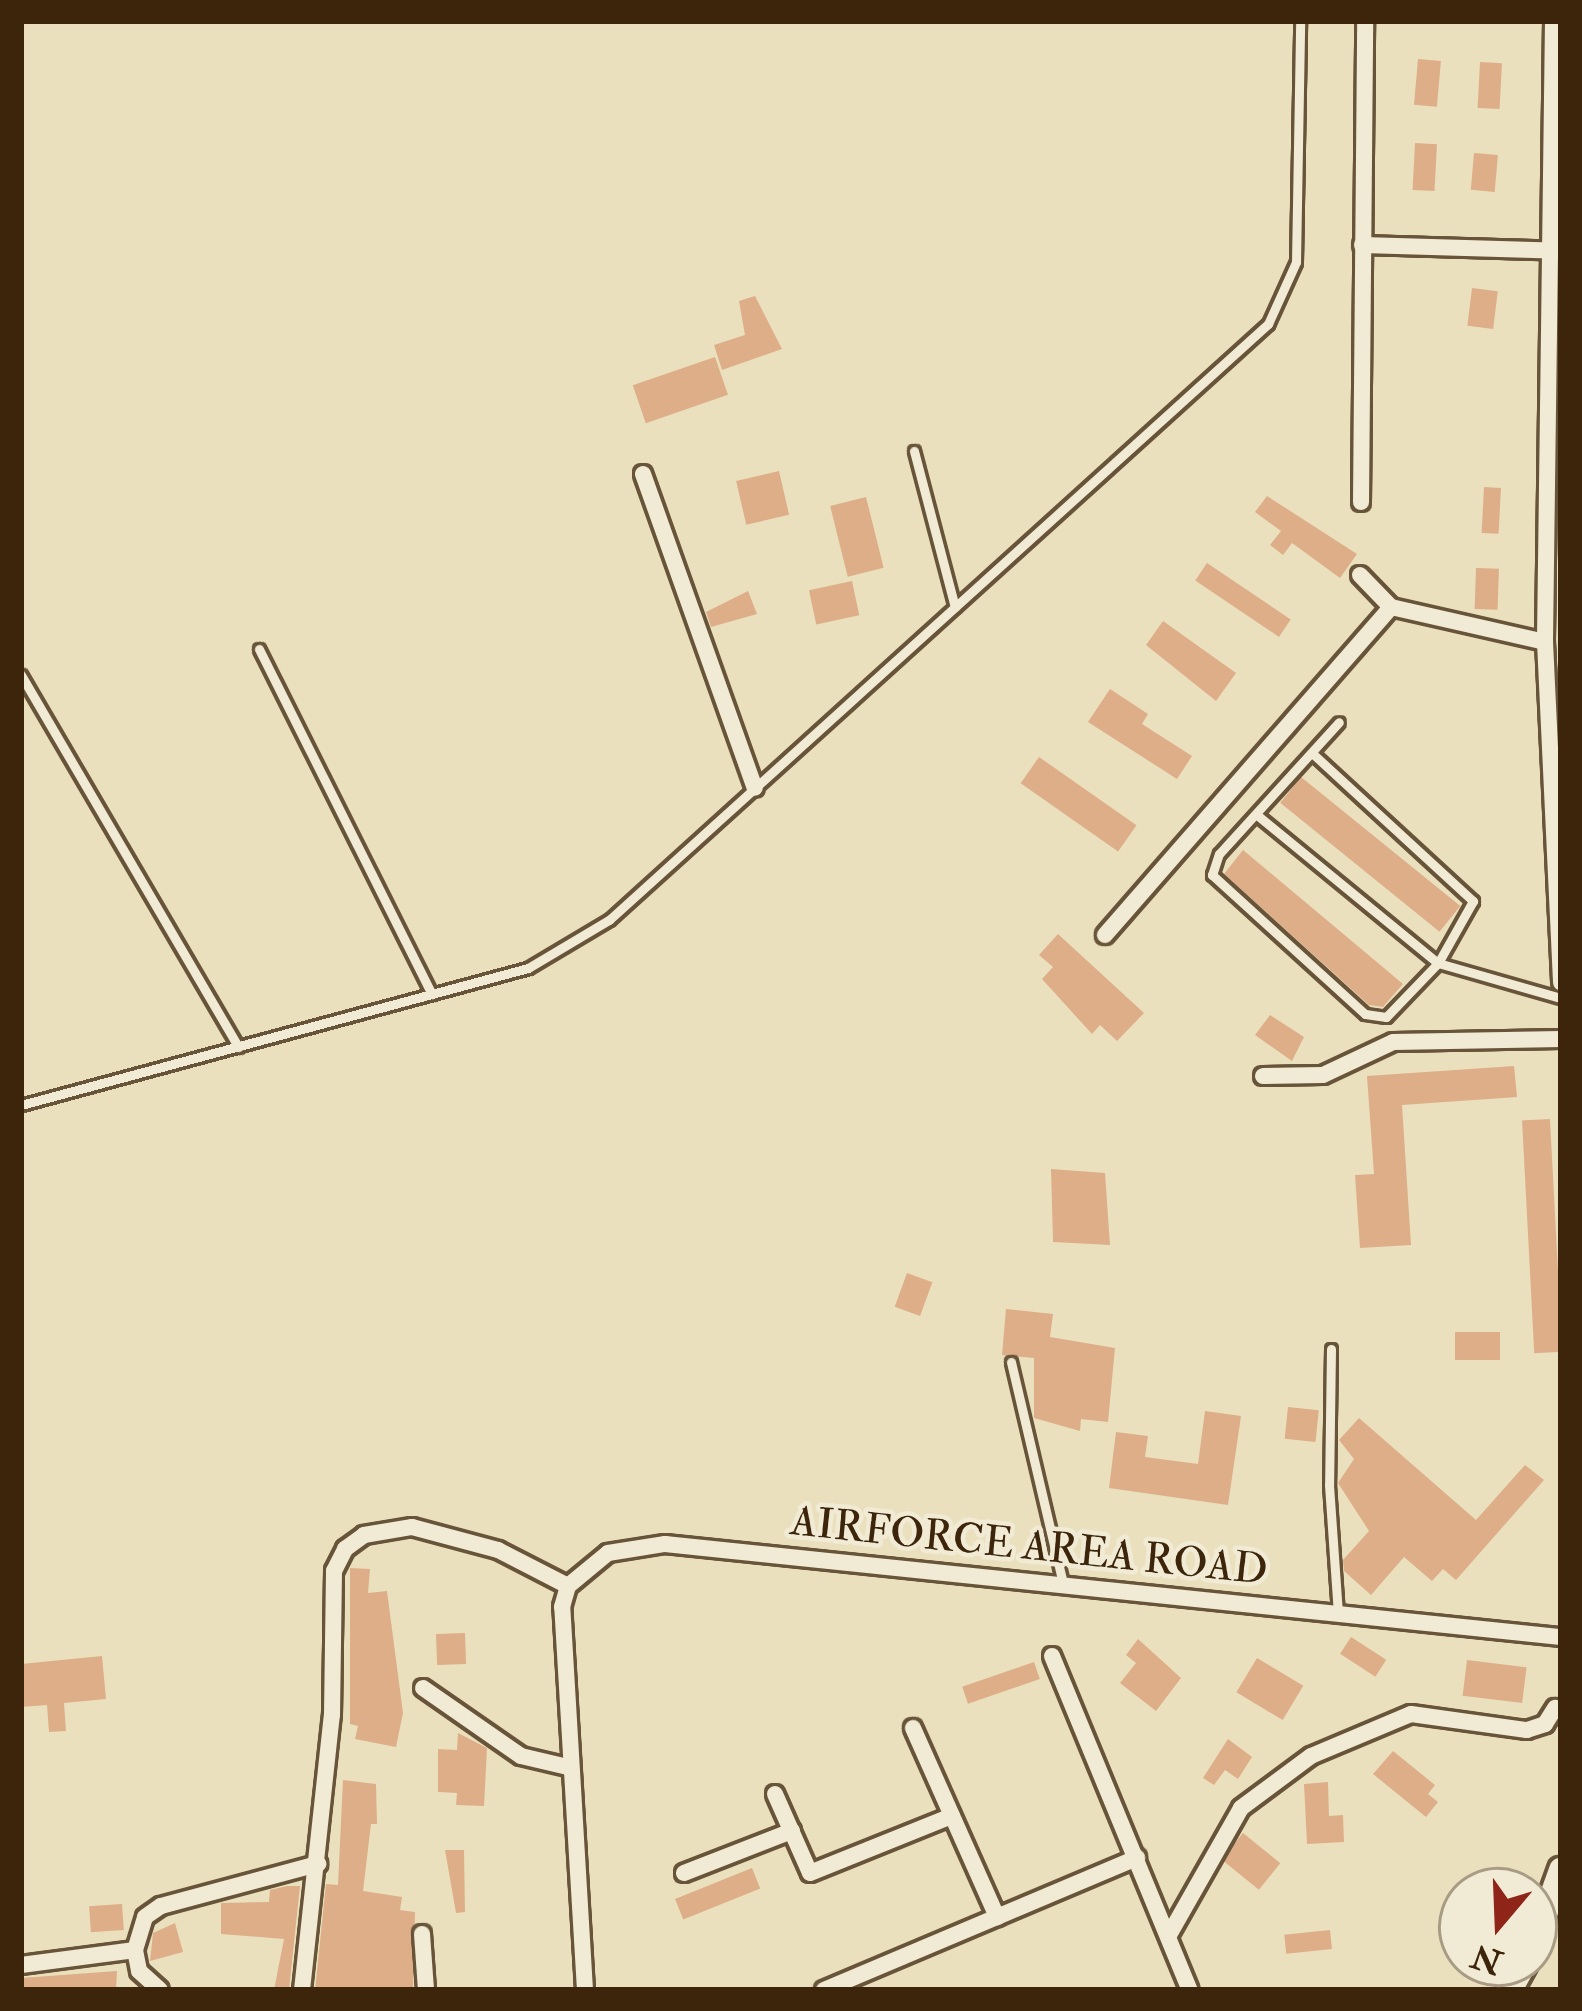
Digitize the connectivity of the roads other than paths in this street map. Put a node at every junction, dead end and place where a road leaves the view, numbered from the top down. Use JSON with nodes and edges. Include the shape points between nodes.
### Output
{"nodes":[{"id":1,"x":1300,"y":21,"type":"edge"},
{"id":2,"x":1365,"y":21,"type":"edge"},
{"id":3,"x":1553,"y":21,"type":"edge"},
{"id":4,"x":1557,"y":59,"type":"edge"},
{"id":5,"x":1362,"y":245,"type":"junction"},
{"id":6,"x":1556,"y":251,"type":"edge"},
{"id":7,"x":914,"y":451,"type":"dead end"},
{"id":8,"x":643,"y":474,"type":"dead end"},
{"id":9,"x":1361,"y":502,"type":"dead end"},
{"id":10,"x":1360,"y":575,"type":"dead end"},
{"id":11,"x":1553,"y":590,"type":"edge"},
{"id":12,"x":956,"y":607,"type":"junction"},
{"id":13,"x":1391,"y":608,"type":"junction"},
{"id":14,"x":1545,"y":642,"type":"junction"},
{"id":15,"x":260,"y":649,"type":"dead end"},
{"id":16,"x":21,"y":675,"type":"edge"},
{"id":17,"x":1339,"y":722,"type":"dead end"},
{"id":18,"x":1312,"y":753,"type":"junction"},
{"id":19,"x":755,"y":788,"type":"junction"},
{"id":20,"x":1556,"y":795,"type":"edge"},
{"id":21,"x":1257,"y":815,"type":"junction"},
{"id":22,"x":1559,"y":904,"type":"edge"},
{"id":23,"x":1105,"y":935,"type":"dead end"},
{"id":24,"x":1438,"y":963,"type":"junction"},
{"id":25,"x":1561,"y":983,"type":"edge"},
{"id":26,"x":432,"y":994,"type":"junction"},
{"id":27,"x":1561,"y":998,"type":"edge"},
{"id":28,"x":1561,"y":1039,"type":"edge"},
{"id":29,"x":238,"y":1047,"type":"junction"},
{"id":30,"x":1264,"y":1076,"type":"dead end"},
{"id":31,"x":21,"y":1105,"type":"edge"},
{"id":32,"x":1331,"y":1348,"type":"dead end"},
{"id":33,"x":1011,"y":1362,"type":"dead end"},
{"id":34,"x":1063,"y":1583,"type":"junction"},
{"id":35,"x":568,"y":1586,"type":"junction"},
{"id":36,"x":1339,"y":1617,"type":"junction"},
{"id":37,"x":1561,"y":1637,"type":"edge"},
{"id":38,"x":1052,"y":1657,"type":"dead end"},
{"id":39,"x":423,"y":1688,"type":"dead end"},
{"id":40,"x":1555,"y":1708,"type":"dead end"},
{"id":41,"x":913,"y":1728,"type":"dead end"},
{"id":42,"x":568,"y":1767,"type":"junction"},
{"id":43,"x":775,"y":1794,"type":"dead end"},
{"id":44,"x":952,"y":1816,"type":"junction"},
{"id":45,"x":792,"y":1831,"type":"junction"},
{"id":46,"x":1137,"y":1858,"type":"junction"},
{"id":47,"x":318,"y":1864,"type":"junction"},
{"id":48,"x":684,"y":1873,"type":"dead end"},
{"id":49,"x":997,"y":1917,"type":"junction"},
{"id":50,"x":422,"y":1934,"type":"dead end"},
{"id":51,"x":1169,"y":1935,"type":"junction"},
{"id":52,"x":135,"y":1951,"type":"junction"},
{"id":53,"x":21,"y":1965,"type":"edge"},
{"id":54,"x":160,"y":1990,"type":"edge"},
{"id":55,"x":302,"y":1990,"type":"edge"},
{"id":56,"x":426,"y":1990,"type":"edge"},
{"id":57,"x":585,"y":1990,"type":"edge"},
{"id":58,"x":824,"y":1990,"type":"edge"},
{"id":59,"x":1190,"y":1990,"type":"edge"}],
"edges":[{"from":1,"to":12,"type":"lane","via":[[1296,262],[1286,298],[1268,324]]},
{"from":2,"to":5,"type":"street"},
{"from":3,"to":4,"type":"street"},
{"from":4,"to":6,"type":"street"},
{"from":5,"to":6,"type":"street"},
{"from":5,"to":9,"type":"street"},
{"from":6,"to":11,"type":"street"},
{"from":7,"to":12,"type":"lane"},
{"from":8,"to":19,"type":"street"},
{"from":10,"to":13,"type":"street"},
{"from":11,"to":14,"type":"street"},
{"from":12,"to":19,"type":"lane"},
{"from":13,"to":14,"type":"street"},
{"from":13,"to":23,"type":"street"},
{"from":14,"to":20,"type":"street"},
{"from":15,"to":26,"type":"lane"},
{"from":16,"to":29,"type":"lane"},
{"from":17,"to":18,"type":"lane"},
{"from":18,"to":21,"type":"lane"},
{"from":18,"to":24,"type":"lane","via":[[1473,901]]},
{"from":19,"to":26,"type":"lane","via":[[575,945],[528,968]]},
{"from":20,"to":22,"type":"street"},
{"from":21,"to":24,"type":"lane"},
{"from":21,"to":24,"type":"lane","via":[[1219,854],[1212,875],[1365,1014],[1395,1011]]},
{"from":22,"to":25,"type":"street"},
{"from":24,"to":27,"type":"lane"},
{"from":26,"to":29,"type":"lane"},
{"from":28,"to":30,"type":"street","via":[[1393,1042],[1323,1075]]},
{"from":29,"to":31,"type":"lane"},
{"from":32,"to":36,"type":"lane","via":[[1329,1485]]},
{"from":33,"to":34,"type":"lane"},
{"from":34,"to":35,"type":"street","name":"AIRFORCE AREA ROAD","via":[[665,1544],[608,1553]]},
{"from":34,"to":36,"type":"street","name":"AIRFORCE AREA ROAD"},
{"from":35,"to":42,"type":"street","via":[[561,1651]]},
{"from":35,"to":47,"type":"street","via":[[498,1550],[412,1527],[364,1535],[345,1549],[334,1571]]},
{"from":36,"to":37,"type":"street","name":"AIRFORCE AREA ROAD"},
{"from":38,"to":46,"type":"street"},
{"from":39,"to":42,"type":"street","via":[[521,1756]]},
{"from":40,"to":51,"type":"street","via":[[1545,1724],[1527,1730],[1411,1714],[1311,1756],[1240,1808]]},
{"from":41,"to":44,"type":"street"},
{"from":42,"to":57,"type":"street"},
{"from":43,"to":45,"type":"street"},
{"from":44,"to":45,"type":"street","via":[[810,1873]]},
{"from":44,"to":49,"type":"street"},
{"from":45,"to":48,"type":"street"},
{"from":46,"to":49,"type":"street"},
{"from":46,"to":51,"type":"street"},
{"from":47,"to":52,"type":"street","via":[[160,1906],[145,1917]]},
{"from":47,"to":55,"type":"street"},
{"from":49,"to":58,"type":"street"},
{"from":50,"to":56,"type":"street"},
{"from":51,"to":59,"type":"street"},
{"from":52,"to":53,"type":"street"},
{"from":52,"to":54,"type":"street","via":[[139,1971]]}]}
